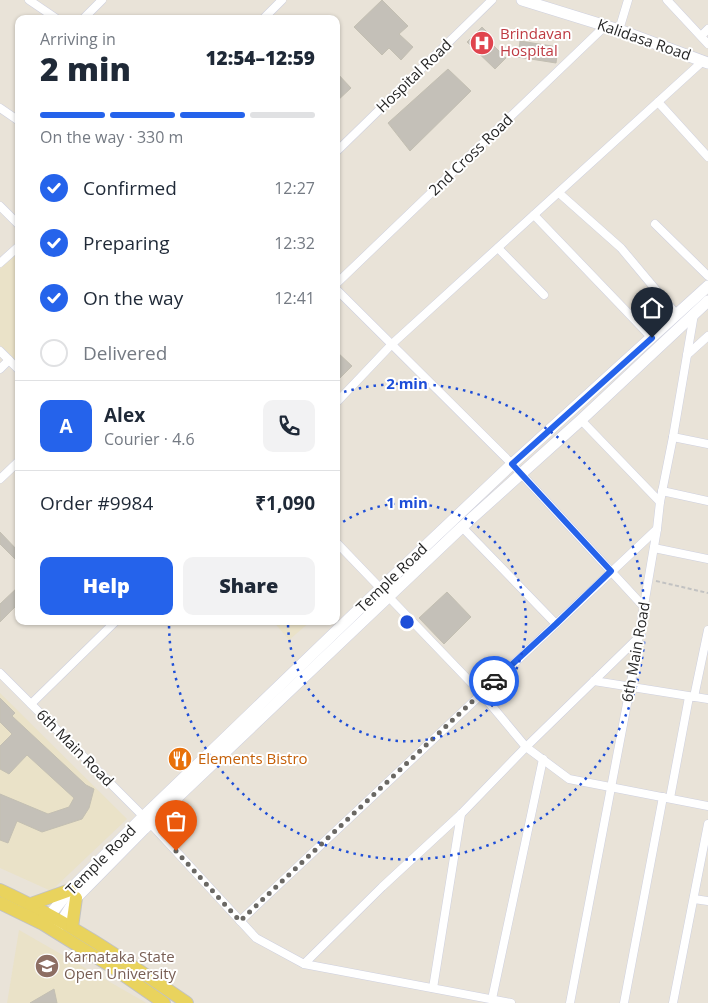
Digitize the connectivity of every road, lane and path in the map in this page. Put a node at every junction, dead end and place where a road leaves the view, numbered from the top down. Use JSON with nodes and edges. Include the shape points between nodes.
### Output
{"nodes":[{"id":1,"x":29,"y":0,"type":"edge"},
{"id":2,"x":102,"y":0,"type":"edge"},
{"id":3,"x":282,"y":0,"type":"edge"},
{"id":4,"x":492,"y":0,"type":"edge"},
{"id":5,"x":525,"y":0,"type":"edge"},
{"id":6,"x":628,"y":0,"type":"edge"},
{"id":7,"x":667,"y":0,"type":"edge"},
{"id":8,"x":51,"y":15,"type":"edge"},
{"id":9,"x":87,"y":15,"type":"edge"},
{"id":10,"x":267,"y":15,"type":"edge"},
{"id":11,"x":605,"y":26,"type":"junction"},
{"id":12,"x":708,"y":29,"type":"edge"},
{"id":13,"x":619,"y":30,"type":"junction"},
{"id":14,"x":700,"y":36,"type":"junction"},
{"id":15,"x":708,"y":44,"type":"edge"},
{"id":16,"x":705,"y":62,"type":"edge"},
{"id":17,"x":658,"y":102,"type":"junction"},
{"id":18,"x":0,"y":108,"type":"edge"},
{"id":19,"x":15,"y":119,"type":"edge"},
{"id":20,"x":340,"y":148,"type":"edge"},
{"id":21,"x":708,"y":156,"type":"edge"},
{"id":22,"x":559,"y":193,"type":"junction"},
{"id":23,"x":0,"y":206,"type":"edge"},
{"id":24,"x":534,"y":216,"type":"junction"},
{"id":25,"x":15,"y":221,"type":"edge"},
{"id":26,"x":655,"y":224,"type":"dead end"},
{"id":27,"x":498,"y":248,"type":"junction"},
{"id":28,"x":15,"y":250,"type":"edge"},
{"id":29,"x":0,"y":263,"type":"edge"},
{"id":30,"x":708,"y":276,"type":"edge"},
{"id":31,"x":340,"y":280,"type":"edge"},
{"id":32,"x":708,"y":286,"type":"edge"},
{"id":33,"x":340,"y":293,"type":"edge"},
{"id":34,"x":544,"y":295,"type":"dead end"},
{"id":35,"x":695,"y":299,"type":"junction"},
{"id":36,"x":708,"y":301,"type":"edge"},
{"id":37,"x":677,"y":315,"type":"junction"},
{"id":38,"x":694,"y":315,"type":"junction"},
{"id":39,"x":708,"y":336,"type":"edge"},
{"id":40,"x":652,"y":338,"type":"junction"},
{"id":41,"x":392,"y":344,"type":"junction"},
{"id":42,"x":0,"y":351,"type":"edge"},
{"id":43,"x":687,"y":355,"type":"junction"},
{"id":44,"x":9,"y":360,"type":"junction"},
{"id":45,"x":15,"y":366,"type":"edge"},
{"id":46,"x":0,"y":369,"type":"edge"},
{"id":47,"x":340,"y":399,"type":"edge"},
{"id":48,"x":581,"y":420,"type":"junction"},
{"id":49,"x":673,"y":437,"type":"junction"},
{"id":50,"x":708,"y":444,"type":"edge"},
{"id":51,"x":512,"y":464,"type":"junction"},
{"id":52,"x":15,"y":465,"type":"edge"},
{"id":53,"x":522,"y":474,"type":"junction"},
{"id":54,"x":0,"y":479,"type":"edge"},
{"id":55,"x":662,"y":491,"type":"junction"},
{"id":56,"x":708,"y":501,"type":"edge"},
{"id":57,"x":660,"y":502,"type":"junction"},
{"id":58,"x":462,"y":527,"type":"junction"},
{"id":59,"x":657,"y":529,"type":"junction"},
{"id":60,"x":340,"y":546,"type":"edge"},
{"id":61,"x":654,"y":548,"type":"junction"},
{"id":62,"x":708,"y":559,"type":"edge"},
{"id":63,"x":611,"y":571,"type":"junction"},
{"id":64,"x":649,"y":580,"type":"junction"},
{"id":65,"x":385,"y":592,"type":"junction"},
{"id":66,"x":708,"y":593,"type":"edge"},
{"id":67,"x":644,"y":607,"type":"junction"},
{"id":68,"x":556,"y":624,"type":"junction"},
{"id":69,"x":112,"y":625,"type":"edge"},
{"id":70,"x":708,"y":630,"type":"edge"},
{"id":71,"x":639,"y":637,"type":"junction"},
{"id":72,"x":0,"y":672,"type":"edge"},
{"id":73,"x":594,"y":681,"type":"junction"},
{"id":74,"x":630,"y":688,"type":"junction"},
{"id":75,"x":481,"y":693,"type":"junction"},
{"id":76,"x":691,"y":697,"type":"junction"},
{"id":77,"x":708,"y":700,"type":"edge"},
{"id":78,"x":31,"y":704,"type":"junction"},
{"id":79,"x":526,"y":747,"type":"junction"},
{"id":80,"x":543,"y":759,"type":"junction"},
{"id":81,"x":612,"y":787,"type":"junction"},
{"id":82,"x":666,"y":797,"type":"junction"},
{"id":83,"x":708,"y":806,"type":"edge"},
{"id":84,"x":461,"y":814,"type":"junction"},
{"id":85,"x":147,"y":820,"type":"junction"},
{"id":86,"x":708,"y":824,"type":"edge"},
{"id":87,"x":706,"y":848,"type":"edge"},
{"id":88,"x":0,"y":890,"type":"edge"},
{"id":89,"x":73,"y":894,"type":"junction"},
{"id":90,"x":694,"y":899,"type":"junction"},
{"id":91,"x":708,"y":901,"type":"edge"},
{"id":92,"x":0,"y":904,"type":"edge"},
{"id":93,"x":31,"y":904,"type":"junction"},
{"id":94,"x":46,"y":919,"type":"junction"},
{"id":95,"x":240,"y":921,"type":"junction"},
{"id":96,"x":63,"y":927,"type":"junction"},
{"id":97,"x":304,"y":964,"type":"junction"},
{"id":98,"x":433,"y":988,"type":"junction"},
{"id":99,"x":492,"y":999,"type":"junction"},
{"id":100,"x":164,"y":1003,"type":"edge"},
{"id":101,"x":187,"y":1003,"type":"edge"},
{"id":102,"x":511,"y":1003,"type":"edge"},
{"id":103,"x":570,"y":1003,"type":"edge"},
{"id":104,"x":624,"y":1003,"type":"edge"},
{"id":105,"x":673,"y":1003,"type":"edge"}],
"edges":[{"from":1,"to":8,"type":"street"},
{"from":2,"to":9,"type":"street"},
{"from":3,"to":10,"type":"street"},
{"from":4,"to":20,"type":"street","name":"Hospital Road"},
{"from":5,"to":11,"type":"street","name":"Kalidasa Road"},
{"from":6,"to":13,"type":"street"},
{"from":7,"to":14,"type":"street"},
{"from":11,"to":13,"type":"street","name":"Kalidasa Road"},
{"from":11,"to":31,"type":"street","name":"2nd Cross Road"},
{"from":12,"to":14,"type":"street"},
{"from":13,"to":16,"type":"street","name":"Kalidasa Road"},
{"from":14,"to":15,"type":"street"},
{"from":16,"to":17,"type":"street"},
{"from":17,"to":21,"type":"street"},
{"from":17,"to":22,"type":"street"},
{"from":18,"to":19,"type":"street"},
{"from":22,"to":24,"type":"street"},
{"from":22,"to":37,"type":"street","via":[[621,248]]},
{"from":23,"to":25,"type":"street"},
{"from":24,"to":27,"type":"street"},
{"from":24,"to":40,"type":"street"},
{"from":26,"to":30,"type":"street"},
{"from":27,"to":34,"type":"street"},
{"from":27,"to":41,"type":"street"},
{"from":28,"to":29,"type":"street"},
{"from":32,"to":35,"type":"street","name":"Temple Road"},
{"from":33,"to":41,"type":"street"},
{"from":35,"to":37,"type":"street","name":"Temple Road"},
{"from":35,"to":38,"type":"street","name":"6th Main Road"},
{"from":36,"to":38,"type":"street","name":"Temple Road"},
{"from":37,"to":40,"type":"street","name":"Temple Road"},
{"from":38,"to":43,"type":"street","name":"6th Main Road"},
{"from":38,"to":48,"type":"street","name":"Temple Road"},
{"from":39,"to":43,"type":"street"},
{"from":40,"to":51,"type":"street","name":"Temple Road"},
{"from":41,"to":47,"type":"street"},
{"from":41,"to":51,"type":"street"},
{"from":42,"to":44,"type":"street"},
{"from":43,"to":49,"type":"street","name":"6th Main Road"},
{"from":44,"to":45,"type":"street"},
{"from":44,"to":46,"type":"street"},
{"from":48,"to":53,"type":"street","name":"Temple Road"},
{"from":48,"to":57,"type":"street"},
{"from":49,"to":50,"type":"street"},
{"from":49,"to":55,"type":"street","name":"6th Main Road"},
{"from":51,"to":53,"type":"street"},
{"from":51,"to":65,"type":"street","name":"Temple Road"},
{"from":52,"to":54,"type":"street"},
{"from":53,"to":58,"type":"street","name":"Temple Road"},
{"from":53,"to":63,"type":"street"},
{"from":55,"to":56,"type":"street"},
{"from":55,"to":57,"type":"street","name":"6th Main Road"},
{"from":57,"to":59,"type":"street","name":"6th Main Road"},
{"from":58,"to":65,"type":"street","name":"Temple Road"},
{"from":58,"to":68,"type":"street"},
{"from":59,"to":61,"type":"street","name":"6th Main Road"},
{"from":59,"to":63,"type":"street"},
{"from":60,"to":65,"type":"street"},
{"from":61,"to":62,"type":"street"},
{"from":61,"to":64,"type":"street","name":"6th Main Road"},
{"from":63,"to":67,"type":"street"},
{"from":63,"to":68,"type":"street"},
{"from":64,"to":66,"type":"path"},
{"from":64,"to":67,"type":"street","name":"6th Main Road"},
{"from":65,"to":75,"type":"street"},
{"from":65,"to":85,"type":"street","name":"Temple Road"},
{"from":67,"to":71,"type":"street","name":"6th Main Road"},
{"from":68,"to":75,"type":"street"},
{"from":69,"to":78,"type":"street"},
{"from":70,"to":76,"type":"street"},
{"from":71,"to":73,"type":"street"},
{"from":71,"to":74,"type":"street","name":"6th Main Road"},
{"from":72,"to":78,"type":"street","name":"6th Main Road"},
{"from":73,"to":74,"type":"street"},
{"from":73,"to":79,"type":"street"},
{"from":74,"to":76,"type":"street"},
{"from":74,"to":81,"type":"street","name":"6th Main Road"},
{"from":75,"to":79,"type":"street"},
{"from":75,"to":95,"type":"street"},
{"from":76,"to":77,"type":"street"},
{"from":76,"to":82,"type":"street"},
{"from":78,"to":85,"type":"street","name":"6th Main Road"},
{"from":79,"to":80,"type":"street"},
{"from":79,"to":84,"type":"street"},
{"from":80,"to":81,"type":"street","via":[[569,779]]},
{"from":80,"to":99,"type":"street"},
{"from":81,"to":82,"type":"street"},
{"from":81,"to":103,"type":"street","name":"6th Main Road"},
{"from":82,"to":83,"type":"street"},
{"from":82,"to":104,"type":"street"},
{"from":84,"to":97,"type":"street","via":[[382,886]]},
{"from":84,"to":98,"type":"street"},
{"from":85,"to":89,"type":"street","name":"Temple Road"},
{"from":85,"to":95,"type":"street","name":"6th Main Road"},
{"from":86,"to":87,"type":"street"},
{"from":87,"to":90,"type":"street"},
{"from":88,"to":93,"type":"main road"},
{"from":89,"to":93,"type":"main road"},
{"from":89,"to":94,"type":"street","name":"Temple Road"},
{"from":89,"to":96,"type":"main road"},
{"from":90,"to":91,"type":"street"},
{"from":90,"to":105,"type":"street"},
{"from":92,"to":94,"type":"main road"},
{"from":93,"to":94,"type":"main road"},
{"from":94,"to":96,"type":"main road"},
{"from":95,"to":97,"type":"street","name":"6th Main Road","via":[[256,938]]},
{"from":96,"to":100,"type":"main road","via":[[109,965]]},
{"from":96,"to":101,"type":"main road"},
{"from":97,"to":98,"type":"street","name":"6th Main Road"},
{"from":98,"to":99,"type":"street","name":"6th Main Road"},
{"from":99,"to":102,"type":"street","name":"6th Main Road"}]}
